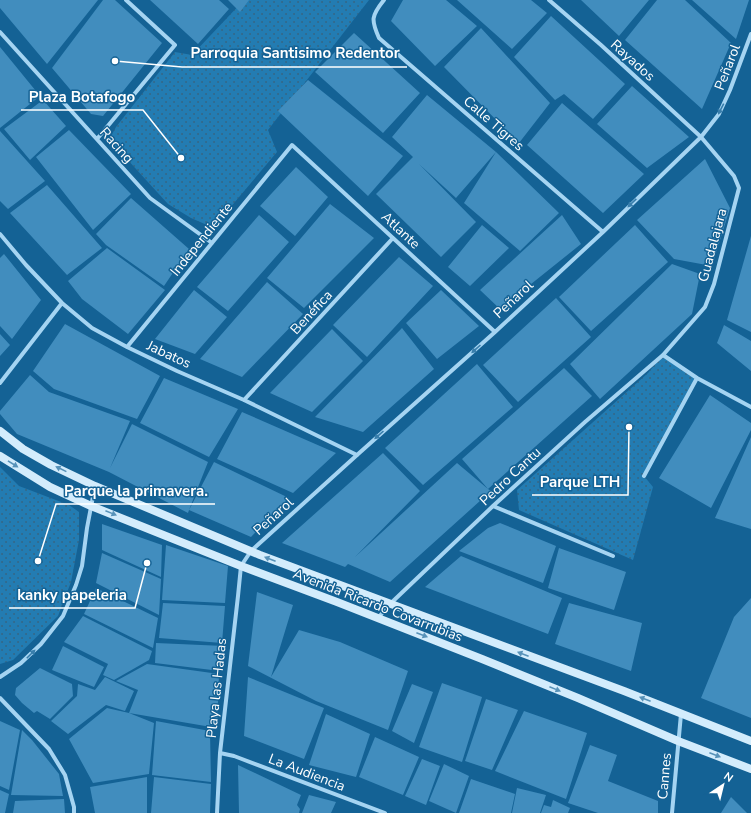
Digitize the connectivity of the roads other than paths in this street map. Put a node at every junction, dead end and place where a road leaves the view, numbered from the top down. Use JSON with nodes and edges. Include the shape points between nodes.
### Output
{"nodes":[{"id":1,"x":126,"y":0,"type":"edge"},
{"id":2,"x":384,"y":0,"type":"edge"},
{"id":3,"x":549,"y":0,"type":"edge"},
{"id":4,"x":0,"y":32,"type":"edge"},
{"id":5,"x":751,"y":34,"type":"edge"},
{"id":6,"x":701,"y":136,"type":"junction"},
{"id":7,"x":97,"y":139,"type":"junction"},
{"id":8,"x":292,"y":145,"type":"joint"},
{"id":9,"x":603,"y":232,"type":"junction"},
{"id":10,"x":0,"y":234,"type":"edge"},
{"id":11,"x":393,"y":238,"type":"junction"},
{"id":12,"x":212,"y":243,"type":"junction"},
{"id":13,"x":62,"y":303,"type":"junction"},
{"id":14,"x":494,"y":332,"type":"junction"},
{"id":15,"x":127,"y":347,"type":"junction"},
{"id":16,"x":663,"y":355,"type":"junction"},
{"id":17,"x":697,"y":378,"type":"junction"},
{"id":18,"x":0,"y":382,"type":"edge"},
{"id":19,"x":244,"y":400,"type":"junction"},
{"id":20,"x":751,"y":407,"type":"edge"},
{"id":21,"x":0,"y":431,"type":"edge"},
{"id":22,"x":357,"y":455,"type":"junction"},
{"id":23,"x":0,"y":456,"type":"edge"},
{"id":24,"x":644,"y":476,"type":"dead end"},
{"id":25,"x":95,"y":486,"type":"junction"},
{"id":26,"x":91,"y":506,"type":"junction"},
{"id":27,"x":493,"y":506,"type":"junction"},
{"id":28,"x":251,"y":551,"type":"junction"},
{"id":29,"x":612,"y":556,"type":"dead end"},
{"id":30,"x":242,"y":566,"type":"junction"},
{"id":31,"x":390,"y":604,"type":"junction"},
{"id":32,"x":378,"y":618,"type":"junction"},
{"id":33,"x":0,"y":677,"type":"edge"},
{"id":34,"x":0,"y":698,"type":"edge"},
{"id":35,"x":681,"y":713,"type":"junction"},
{"id":36,"x":678,"y":741,"type":"junction"},
{"id":37,"x":751,"y":741,"type":"edge"},
{"id":38,"x":220,"y":753,"type":"junction"},
{"id":39,"x":751,"y":769,"type":"edge"},
{"id":40,"x":74,"y":813,"type":"edge"},
{"id":41,"x":217,"y":813,"type":"edge"},
{"id":42,"x":385,"y":813,"type":"edge"},
{"id":43,"x":672,"y":813,"type":"edge"}],
"edges":[{"from":1,"to":7,"type":"street","via":[[176,45]]},
{"from":2,"to":9,"type":"street","name":"Calle Tigres","via":[[373,19],[379,38]]},
{"from":3,"to":6,"type":"street","name":"Rayados"},
{"from":4,"to":7,"type":"street","name":"Racing"},
{"from":5,"to":6,"type":"street","name":"Peñarol","one_way":true,"via":[[719,114]]},
{"from":6,"to":9,"type":"street","name":"Peñarol","one_way":true},
{"from":6,"to":16,"type":"street","name":"Guadalajara","via":[[734,176],[739,188],[714,284],[705,307]]},
{"from":7,"to":12,"type":"street","name":"Racing","via":[[150,198]]},
{"from":8,"to":11,"type":"street","name":"Atlante"},
{"from":8,"to":12,"type":"street","name":"Independiente"},
{"from":9,"to":14,"type":"street","name":"Peñarol"},
{"from":10,"to":13,"type":"street","name":"Jabatos"},
{"from":11,"to":14,"type":"street","name":"Atlante"},
{"from":11,"to":19,"type":"street","name":"Benéfica"},
{"from":12,"to":15,"type":"street","name":"Independiente"},
{"from":13,"to":15,"type":"street","name":"Jabatos","via":[[92,328]]},
{"from":13,"to":18,"type":"street"},
{"from":14,"to":22,"type":"street","name":"Peñarol","one_way":true},
{"from":15,"to":19,"type":"street","name":"Jabatos"},
{"from":16,"to":17,"type":"street"},
{"from":16,"to":27,"type":"street","name":"Pedro Cantu"},
{"from":17,"to":20,"type":"street"},
{"from":17,"to":24,"type":"street"},
{"from":19,"to":22,"type":"street","name":"Jabatos"},
{"from":25,"to":21,"type":"street","name":"Avenida Ricardo Covarrubias","one_way":true,"via":[[23,449]]},
{"from":22,"to":28,"type":"street","name":"Peñarol"},
{"from":23,"to":26,"type":"street","name":"Avenida Ricardo Covarrubias","one_way":true,"via":[[50,487]]},
{"from":25,"to":26,"type":"street"},
{"from":25,"to":28,"type":"street","name":"Avenida Ricardo Covarrubias"},
{"from":26,"to":30,"type":"street","name":"Avenida Ricardo Covarrubias","one_way":true},
{"from":33,"to":26,"type":"street","one_way":true,"via":[[21,663],[41,644],[63,616],[82,566]]},
{"from":27,"to":29,"type":"street"},
{"from":27,"to":31,"type":"street","name":"Pedro Cantu"},
{"from":28,"to":30,"type":"street"},
{"from":31,"to":28,"type":"street","name":"Avenida Ricardo Covarrubias","one_way":true},
{"from":30,"to":32,"type":"street","name":"Avenida Ricardo Covarrubias"},
{"from":30,"to":38,"type":"street","name":"Playa las Hadas"},
{"from":31,"to":32,"type":"street","name":"Pedro Cantu"},
{"from":35,"to":31,"type":"street","name":"Avenida Ricardo Covarrubias","one_way":true},
{"from":32,"to":36,"type":"street","name":"Avenida Ricardo Covarrubias","one_way":true},
{"from":34,"to":40,"type":"street","via":[[49,749],[65,775]]},
{"from":35,"to":36,"type":"street","name":"Cannes"},
{"from":35,"to":37,"type":"street","name":"Avenida Ricardo Covarrubias"},
{"from":36,"to":39,"type":"street","name":"Avenida Ricardo Covarrubias","one_way":true},
{"from":36,"to":43,"type":"street","name":"Cannes"},
{"from":38,"to":41,"type":"street","name":"Playa las Hadas"},
{"from":38,"to":42,"type":"street","name":"La Audiencia"}]}
